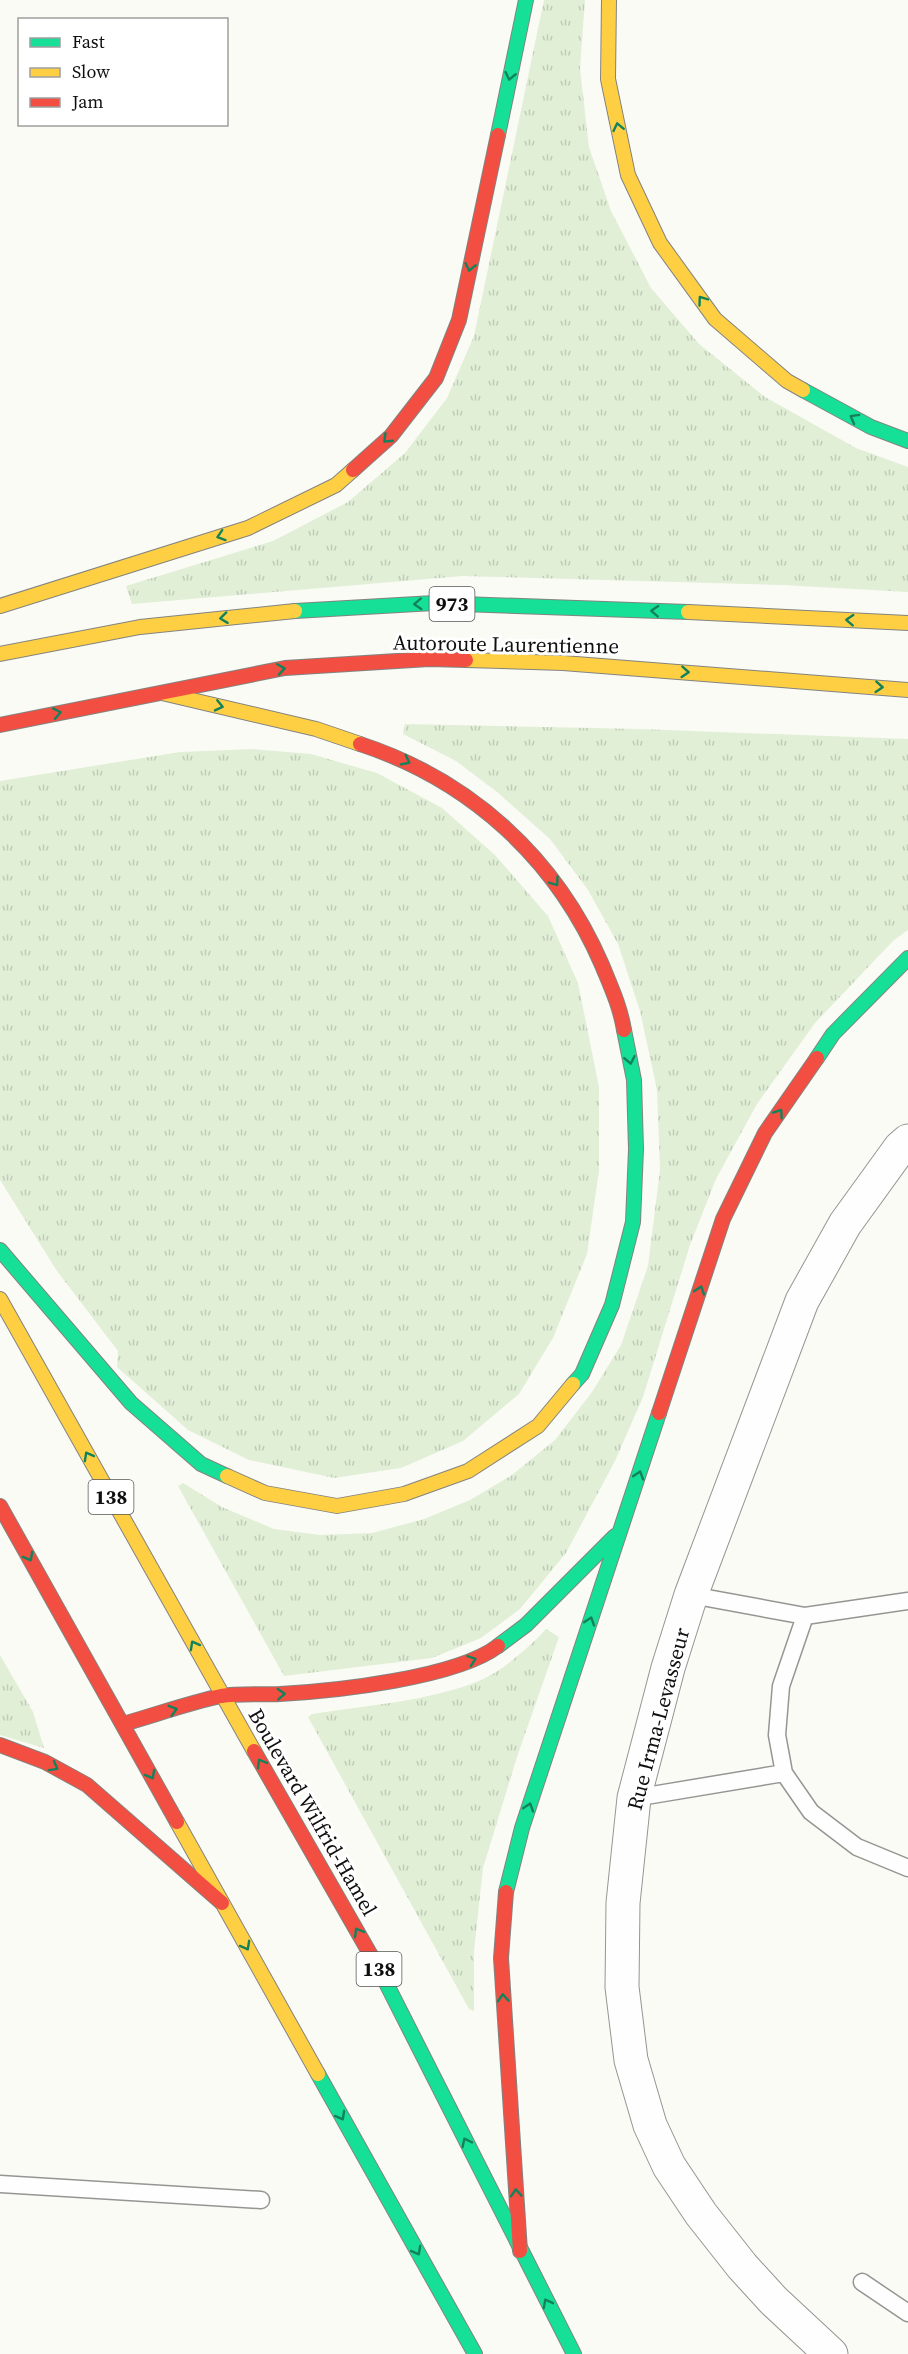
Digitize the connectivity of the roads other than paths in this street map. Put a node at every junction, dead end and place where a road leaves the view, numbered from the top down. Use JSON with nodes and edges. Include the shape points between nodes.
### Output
{"nodes":[{"id":1,"x":521,"y":0,"type":"edge"},
{"id":2,"x":526,"y":0,"type":"edge"},
{"id":3,"x":609,"y":0,"type":"edge"},
{"id":4,"x":522,"y":19,"type":"junction"},
{"id":5,"x":908,"y":441,"type":"edge"},
{"id":6,"x":0,"y":606,"type":"edge"},
{"id":7,"x":908,"y":623,"type":"edge"},
{"id":8,"x":0,"y":654,"type":"edge"},
{"id":9,"x":908,"y":690,"type":"edge"},
{"id":10,"x":162,"y":693,"type":"junction"},
{"id":11,"x":0,"y":726,"type":"edge"},
{"id":12,"x":908,"y":958,"type":"edge"},
{"id":13,"x":908,"y":1141,"type":"edge"},
{"id":14,"x":0,"y":1250,"type":"edge"},
{"id":15,"x":0,"y":1299,"type":"edge"},
{"id":16,"x":0,"y":1506,"type":"edge"},
{"id":17,"x":620,"y":1531,"type":"junction"},
{"id":18,"x":691,"y":1595,"type":"junction"},
{"id":19,"x":908,"y":1600,"type":"edge"},
{"id":20,"x":805,"y":1616,"type":"junction"},
{"id":21,"x":222,"y":1696,"type":"junction"},
{"id":22,"x":123,"y":1724,"type":"junction"},
{"id":23,"x":0,"y":1745,"type":"edge"},
{"id":24,"x":784,"y":1773,"type":"junction"},
{"id":25,"x":634,"y":1798,"type":"junction"},
{"id":26,"x":908,"y":1868,"type":"edge"},
{"id":27,"x":222,"y":1903,"type":"junction"},
{"id":28,"x":0,"y":2184,"type":"edge"},
{"id":29,"x":261,"y":2200,"type":"dead end"},
{"id":30,"x":520,"y":2251,"type":"junction"},
{"id":31,"x":862,"y":2282,"type":"dead end"},
{"id":32,"x":908,"y":2313,"type":"edge"},
{"id":33,"x":475,"y":2354,"type":"edge"},
{"id":34,"x":574,"y":2354,"type":"edge"},
{"id":35,"x":831,"y":2354,"type":"edge"}],
"edges":[{"from":1,"to":4,"type":"main road"},
{"from":2,"to":4,"type":"main road"},
{"from":5,"to":3,"type":"main road","one_way":true,"via":[[870,427],[787,381],[716,319],[660,243],[628,175],[608,79]]},
{"from":4,"to":6,"type":"main road","one_way":true,"via":[[459,320],[436,378],[391,436],[336,484],[248,528]]},
{"from":7,"to":8,"type":"main road","name":"Autoroute Laurentienne","number":"973","one_way":true,"via":[[434,603],[273,612],[140,627]]},
{"from":10,"to":9,"type":"main road","name":"Autoroute Laurentienne","one_way":true,"via":[[285,668],[429,659],[563,663]]},
{"from":11,"to":10,"type":"main road","name":"Autoroute Laurentienne","one_way":true},
{"from":10,"to":14,"type":"main road","one_way":true,"via":[[316,729],[394,755],[446,782],[496,820],[555,880],[591,939],[620,1007],[634,1080],[633,1222],[612,1305],[582,1374],[538,1426],[468,1471],[404,1494],[337,1506],[265,1493],[201,1464],[131,1403]]},
{"from":17,"to":12,"type":"main road","one_way":true,"via":[[723,1219],[765,1133],[833,1034]]},
{"from":13,"to":18,"type":"street","name":"Rue Irma-Levasseur","via":[[845,1224],[802,1300]]},
{"from":21,"to":15,"type":"main road","name":"Boulevard Wilfrid-Hamel","number":"138","one_way":true},
{"from":16,"to":22,"type":"main road","one_way":true},
{"from":21,"to":17,"type":"main road","one_way":true,"via":[[369,1684],[440,1671],[486,1655],[526,1625]]},
{"from":30,"to":17,"type":"main road","one_way":true,"via":[[501,1958],[505,1897],[522,1828]]},
{"from":18,"to":20,"type":"lane"},
{"from":18,"to":25,"type":"street","name":"Rue Irma-Levasseur"},
{"from":19,"to":20,"type":"lane"},
{"from":20,"to":24,"type":"lane","via":[[781,1686],[777,1735]]},
{"from":22,"to":21,"type":"main road","one_way":true},
{"from":30,"to":21,"type":"main road","name":"Boulevard Wilfrid-Hamel","number":"138","one_way":true,"via":[[386,1981]]},
{"from":22,"to":27,"type":"main road","one_way":true},
{"from":23,"to":27,"type":"main road","one_way":true,"via":[[45,1762],[87,1785]]},
{"from":24,"to":25,"type":"lane"},
{"from":24,"to":26,"type":"lane","via":[[811,1812],[857,1847]]},
{"from":25,"to":35,"type":"street","name":"Rue Irma-Levasseur","via":[[623,1903],[622,1987],[631,2060],[650,2125],[669,2166],[742,2266],[772,2300]]},
{"from":27,"to":33,"type":"main road","one_way":true},
{"from":28,"to":29,"type":"lane"},
{"from":34,"to":30,"type":"main road","name":"Boulevard Wilfrid-Hamel","number":"138","one_way":true},
{"from":31,"to":32,"type":"lane"}]}
